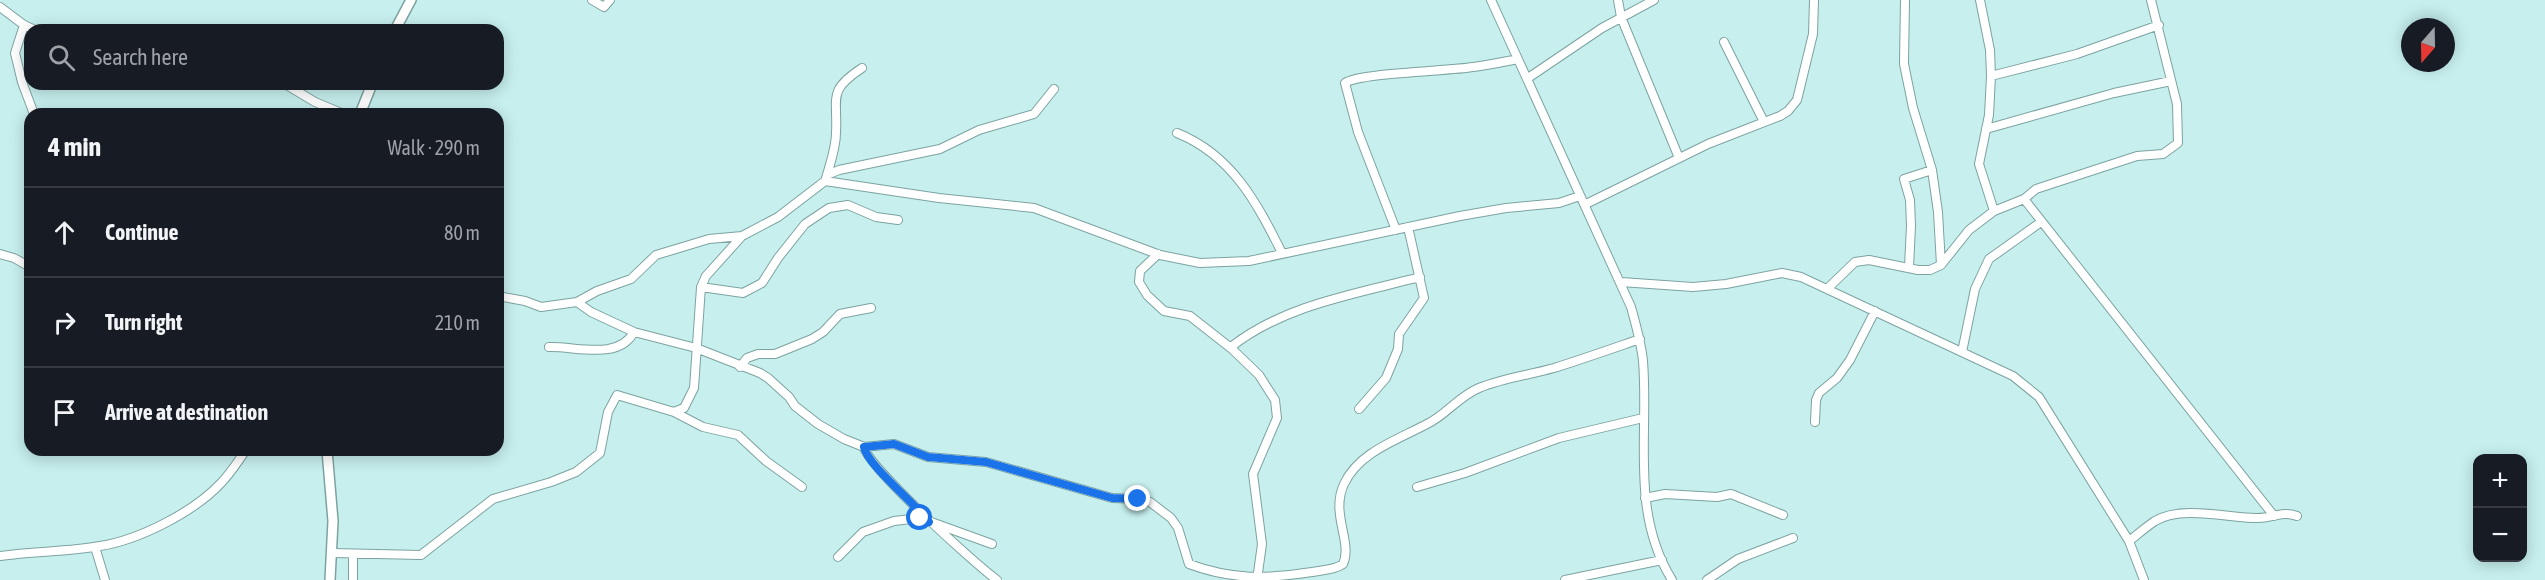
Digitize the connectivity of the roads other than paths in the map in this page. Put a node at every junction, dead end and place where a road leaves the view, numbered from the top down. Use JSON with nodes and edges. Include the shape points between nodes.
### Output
{"nodes":[{"id":1,"x":411,"y":0,"type":"edge"},
{"id":2,"x":592,"y":0,"type":"edge"},
{"id":3,"x":610,"y":0,"type":"edge"},
{"id":4,"x":1491,"y":0,"type":"edge"},
{"id":5,"x":1618,"y":0,"type":"edge"},
{"id":6,"x":1654,"y":0,"type":"edge"},
{"id":7,"x":1814,"y":0,"type":"edge"},
{"id":8,"x":1905,"y":0,"type":"edge"},
{"id":9,"x":1980,"y":0,"type":"edge"},
{"id":10,"x":2151,"y":0,"type":"edge"},
{"id":11,"x":0,"y":7,"type":"edge"},
{"id":12,"x":1621,"y":17,"type":"junction"},
{"id":13,"x":397,"y":24,"type":"edge"},
{"id":14,"x":24,"y":25,"type":"joint"},
{"id":15,"x":2159,"y":25,"type":"junction"},
{"id":16,"x":1724,"y":42,"type":"dead end"},
{"id":17,"x":1518,"y":59,"type":"junction"},
{"id":18,"x":862,"y":68,"type":"dead end"},
{"id":19,"x":1991,"y":76,"type":"junction"},
{"id":20,"x":1528,"y":78,"type":"junction"},
{"id":21,"x":2171,"y":81,"type":"junction"},
{"id":22,"x":24,"y":87,"type":"edge"},
{"id":23,"x":1054,"y":89,"type":"dead end"},
{"id":24,"x":25,"y":90,"type":"edge"},
{"id":25,"x":295,"y":90,"type":"edge"},
{"id":26,"x":370,"y":90,"type":"edge"},
{"id":27,"x":32,"y":108,"type":"edge"},
{"id":28,"x":330,"y":108,"type":"edge"},
{"id":29,"x":362,"y":108,"type":"edge"},
{"id":30,"x":1764,"y":122,"type":"junction"},
{"id":31,"x":1986,"y":129,"type":"junction"},
{"id":32,"x":1177,"y":132,"type":"dead end"},
{"id":33,"x":1678,"y":158,"type":"junction"},
{"id":34,"x":1932,"y":170,"type":"junction"},
{"id":35,"x":826,"y":178,"type":"junction"},
{"id":36,"x":1580,"y":196,"type":"junction"},
{"id":37,"x":2024,"y":199,"type":"junction"},
{"id":38,"x":1586,"y":204,"type":"junction"},
{"id":39,"x":1994,"y":211,"type":"junction"},
{"id":40,"x":898,"y":220,"type":"dead end"},
{"id":41,"x":2041,"y":222,"type":"junction"},
{"id":42,"x":1408,"y":227,"type":"junction"},
{"id":43,"x":1396,"y":230,"type":"junction"},
{"id":44,"x":742,"y":236,"type":"junction"},
{"id":45,"x":1282,"y":253,"type":"junction"},
{"id":46,"x":0,"y":254,"type":"edge"},
{"id":47,"x":1158,"y":254,"type":"junction"},
{"id":48,"x":24,"y":264,"type":"edge"},
{"id":49,"x":1941,"y":265,"type":"junction"},
{"id":50,"x":1909,"y":267,"type":"junction"},
{"id":51,"x":1420,"y":277,"type":"junction"},
{"id":52,"x":1621,"y":282,"type":"junction"},
{"id":53,"x":701,"y":287,"type":"junction"},
{"id":54,"x":1827,"y":289,"type":"junction"},
{"id":55,"x":504,"y":297,"type":"edge"},
{"id":56,"x":577,"y":302,"type":"junction"},
{"id":57,"x":871,"y":308,"type":"dead end"},
{"id":58,"x":1875,"y":311,"type":"junction"},
{"id":59,"x":634,"y":332,"type":"junction"},
{"id":60,"x":1640,"y":339,"type":"junction"},
{"id":61,"x":549,"y":347,"type":"dead end"},
{"id":62,"x":1231,"y":347,"type":"junction"},
{"id":63,"x":696,"y":348,"type":"junction"},
{"id":64,"x":1962,"y":352,"type":"junction"},
{"id":65,"x":740,"y":367,"type":"junction"},
{"id":66,"x":1359,"y":408,"type":"dead end"},
{"id":67,"x":674,"y":412,"type":"junction"},
{"id":68,"x":1643,"y":418,"type":"junction"},
{"id":69,"x":1815,"y":422,"type":"dead end"},
{"id":70,"x":864,"y":447,"type":"junction"},
{"id":71,"x":242,"y":456,"type":"edge"},
{"id":72,"x":328,"y":456,"type":"edge"},
{"id":73,"x":802,"y":487,"type":"dead end"},
{"id":74,"x":1417,"y":487,"type":"dead end"},
{"id":75,"x":1646,"y":498,"type":"junction"},
{"id":76,"x":1783,"y":514,"type":"dead end"},
{"id":77,"x":2274,"y":516,"type":"junction"},
{"id":78,"x":2297,"y":516,"type":"dead end"},
{"id":79,"x":929,"y":522,"type":"junction"},
{"id":80,"x":1793,"y":538,"type":"dead end"},
{"id":81,"x":2129,"y":541,"type":"junction"},
{"id":82,"x":992,"y":544,"type":"dead end"},
{"id":83,"x":95,"y":547,"type":"junction"},
{"id":84,"x":333,"y":553,"type":"junction"},
{"id":85,"x":353,"y":554,"type":"junction"},
{"id":86,"x":0,"y":556,"type":"edge"},
{"id":87,"x":838,"y":557,"type":"dead end"},
{"id":88,"x":1662,"y":560,"type":"junction"},
{"id":89,"x":105,"y":580,"type":"edge"},
{"id":90,"x":330,"y":580,"type":"edge"},
{"id":91,"x":353,"y":580,"type":"edge"},
{"id":92,"x":997,"y":580,"type":"edge"},
{"id":93,"x":1257,"y":580,"type":"edge"},
{"id":94,"x":1565,"y":580,"type":"edge"},
{"id":95,"x":1672,"y":580,"type":"edge"},
{"id":96,"x":1707,"y":580,"type":"edge"},
{"id":97,"x":2144,"y":580,"type":"edge"}],
"edges":[{"from":1,"to":13,"type":"street"},
{"from":2,"to":3,"type":"street","via":[[604,6]]},
{"from":4,"to":17,"type":"street"},
{"from":5,"to":12,"type":"street"},
{"from":6,"to":12,"type":"street"},
{"from":7,"to":30,"type":"street","via":[[1813,34],[1797,100],[1788,111]]},
{"from":8,"to":34,"type":"street","via":[[1904,64]]},
{"from":9,"to":19,"type":"street"},
{"from":10,"to":15,"type":"street"},
{"from":11,"to":14,"type":"street"},
{"from":12,"to":20,"type":"street"},
{"from":12,"to":33,"type":"street"},
{"from":14,"to":22,"type":"street","via":[[15,53]]},
{"from":15,"to":19,"type":"street","via":[[2077,54]]},
{"from":15,"to":21,"type":"street"},
{"from":16,"to":30,"type":"street"},
{"from":17,"to":20,"type":"street"},
{"from":17,"to":43,"type":"street","via":[[1372,76],[1345,83],[1358,132]]},
{"from":18,"to":35,"type":"street","via":[[844,79],[838,89],[835,145]]},
{"from":19,"to":31,"type":"street"},
{"from":20,"to":36,"type":"street"},
{"from":21,"to":31,"type":"street"},
{"from":21,"to":37,"type":"street","via":[[2177,104],[2178,143],[2172,148],[2163,154],[2137,156],[2036,189]]},
{"from":23,"to":35,"type":"street","via":[[1034,114],[979,130],[940,149],[839,170]]},
{"from":24,"to":27,"type":"street"},
{"from":25,"to":28,"type":"street"},
{"from":26,"to":29,"type":"street"},
{"from":30,"to":33,"type":"street"},
{"from":31,"to":39,"type":"street","via":[[1979,164]]},
{"from":32,"to":45,"type":"street","via":[[1206,147],[1238,177],[1255,200]]},
{"from":33,"to":38,"type":"street"},
{"from":34,"to":49,"type":"street"},
{"from":34,"to":50,"type":"street","via":[[1904,179],[1910,200]]},
{"from":35,"to":44,"type":"street","via":[[778,217]]},
{"from":35,"to":47,"type":"street","via":[[939,198],[1034,208]]},
{"from":36,"to":38,"type":"street"},
{"from":36,"to":42,"type":"street","via":[[1559,203],[1495,210]]},
{"from":37,"to":39,"type":"street"},
{"from":37,"to":41,"type":"street"},
{"from":38,"to":52,"type":"street"},
{"from":39,"to":49,"type":"street","via":[[1969,230]]},
{"from":40,"to":53,"type":"street","via":[[876,217],[848,205],[829,208],[805,224],[762,283],[743,293]]},
{"from":41,"to":64,"type":"street","via":[[1989,259],[1975,288]]},
{"from":41,"to":77,"type":"street"},
{"from":42,"to":43,"type":"street"},
{"from":42,"to":51,"type":"street"},
{"from":43,"to":45,"type":"street"},
{"from":44,"to":53,"type":"street"},
{"from":44,"to":56,"type":"street","via":[[700,241],[656,255],[631,279]]},
{"from":45,"to":47,"type":"street","via":[[1216,264]]},
{"from":46,"to":48,"type":"street"},
{"from":47,"to":62,"type":"street","via":[[1140,271],[1139,282],[1147,295],[1164,312],[1190,316]]},
{"from":49,"to":50,"type":"street","via":[[1930,270]]},
{"from":50,"to":54,"type":"street","via":[[1869,260],[1855,262]]},
{"from":51,"to":62,"type":"street","via":[[1299,311],[1252,331]]},
{"from":51,"to":66,"type":"street","via":[[1424,298],[1421,305],[1399,334],[1398,349],[1386,378]]},
{"from":52,"to":54,"type":"street","via":[[1693,286],[1782,273],[1801,276]]},
{"from":52,"to":60,"type":"street"},
{"from":53,"to":63,"type":"street"},
{"from":54,"to":58,"type":"street"},
{"from":55,"to":56,"type":"street","via":[[541,307]]},
{"from":56,"to":59,"type":"street"},
{"from":57,"to":65,"type":"street","via":[[840,314],[823,332],[805,343],[775,354],[747,358]]},
{"from":58,"to":64,"type":"street"},
{"from":58,"to":69,"type":"street","via":[[1850,360],[1816,400]]},
{"from":59,"to":61,"type":"street","via":[[629,341],[616,347]]},
{"from":59,"to":63,"type":"street"},
{"from":60,"to":68,"type":"street"},
{"from":60,"to":93,"type":"street","via":[[1478,389],[1459,399],[1434,421],[1368,454],[1344,483],[1339,497],[1340,527],[1345,541],[1343,564]]},
{"from":62,"to":93,"type":"street","via":[[1259,375],[1275,400],[1277,418],[1253,474],[1262,544]]},
{"from":63,"to":65,"type":"street"},
{"from":63,"to":67,"type":"street","via":[[694,388],[684,408]]},
{"from":64,"to":81,"type":"street","via":[[2013,376],[2039,397]]},
{"from":65,"to":70,"type":"street","via":[[768,378],[818,424]]},
{"from":67,"to":73,"type":"street","via":[[703,428],[738,435]]},
{"from":67,"to":85,"type":"street","via":[[617,395],[608,412],[600,453],[576,472],[493,499],[421,555]]},
{"from":68,"to":74,"type":"street","via":[[1559,438]]},
{"from":68,"to":75,"type":"street"},
{"from":70,"to":79,"type":"street"},
{"from":70,"to":93,"type":"street","via":[[894,444],[928,457],[986,462],[1112,498],[1150,502],[1178,528],[1189,564],[1232,579]]},
{"from":71,"to":83,"type":"street","via":[[223,482],[188,509],[145,532]]},
{"from":72,"to":84,"type":"street"},
{"from":75,"to":76,"type":"street","via":[[1665,494],[1731,494]]},
{"from":75,"to":88,"type":"street","via":[[1649,526]]},
{"from":77,"to":78,"type":"street"},
{"from":77,"to":81,"type":"street","via":[[2168,516]]},
{"from":79,"to":82,"type":"street"},
{"from":79,"to":87,"type":"street","via":[[920,518],[876,526],[863,532]]},
{"from":79,"to":92,"type":"street"},
{"from":80,"to":96,"type":"street","via":[[1738,560]]},
{"from":81,"to":97,"type":"street"},
{"from":83,"to":86,"type":"street"},
{"from":83,"to":89,"type":"street"},
{"from":84,"to":85,"type":"street"},
{"from":84,"to":90,"type":"street"},
{"from":85,"to":91,"type":"street"},
{"from":88,"to":94,"type":"street"},
{"from":88,"to":95,"type":"street"}]}
